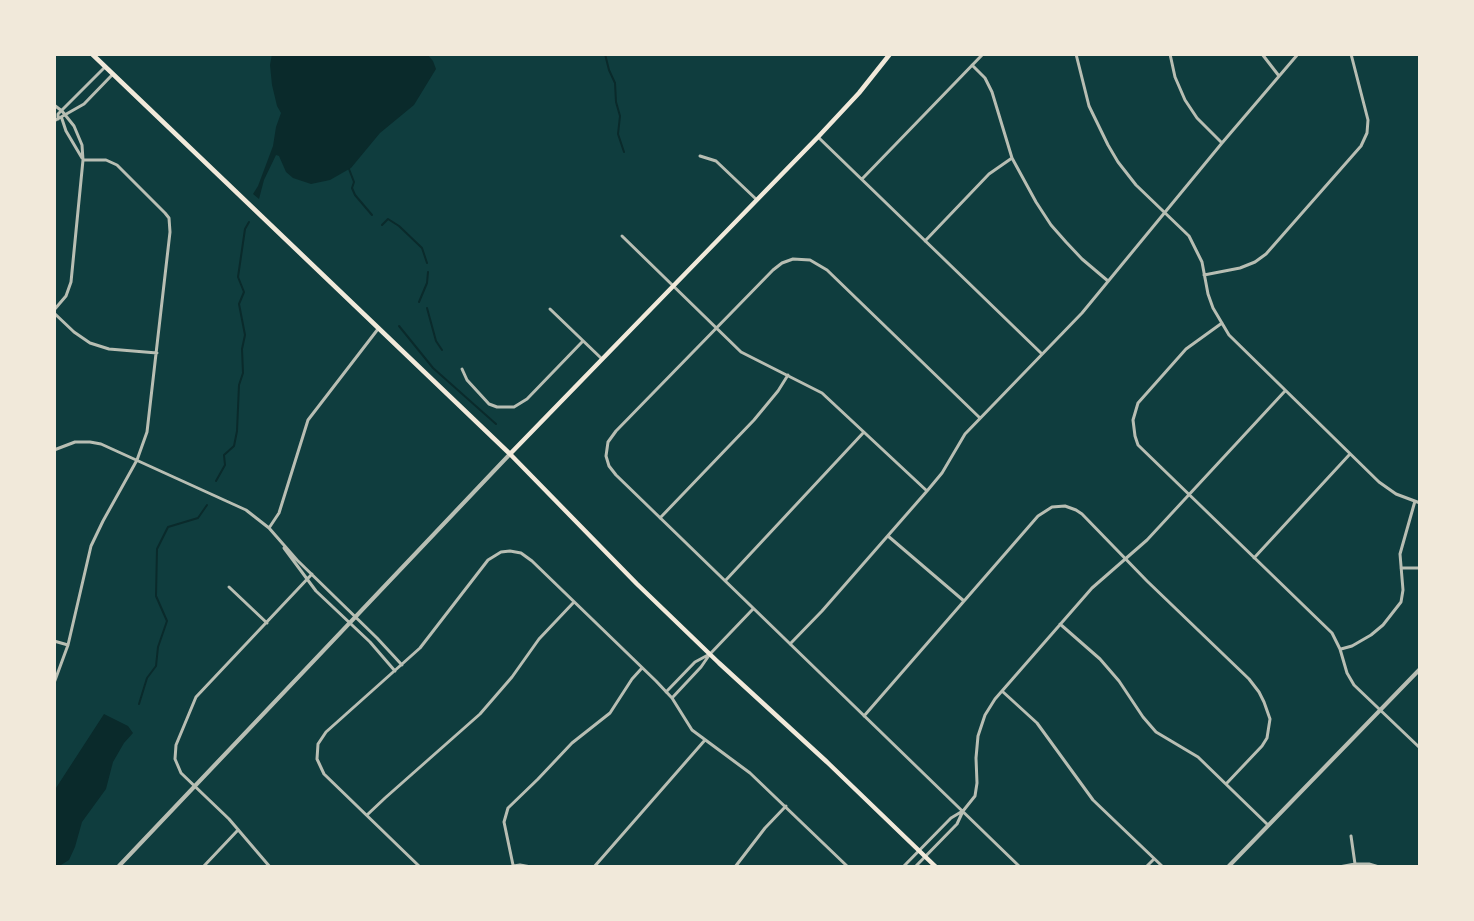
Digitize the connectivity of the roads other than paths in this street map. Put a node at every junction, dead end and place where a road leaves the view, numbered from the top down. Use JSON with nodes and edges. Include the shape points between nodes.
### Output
{"nodes":[{"id":1,"x":92,"y":54,"type":"edge"},
{"id":2,"x":890,"y":54,"type":"edge"},
{"id":3,"x":983,"y":54,"type":"edge"},
{"id":4,"x":1076,"y":54,"type":"edge"},
{"id":5,"x":1170,"y":54,"type":"edge"},
{"id":6,"x":1262,"y":54,"type":"edge"},
{"id":7,"x":1298,"y":54,"type":"edge"},
{"id":8,"x":1351,"y":54,"type":"edge"},
{"id":9,"x":972,"y":65,"type":"junction"},
{"id":10,"x":105,"y":67,"type":"junction"},
{"id":11,"x":113,"y":74,"type":"junction"},
{"id":12,"x":1279,"y":76,"type":"junction"},
{"id":13,"x":54,"y":105,"type":"edge"},
{"id":14,"x":60,"y":115,"type":"edge"},
{"id":15,"x":818,"y":137,"type":"junction"},
{"id":16,"x":1222,"y":143,"type":"junction"},
{"id":17,"x":700,"y":156,"type":"dead end"},
{"id":18,"x":1012,"y":158,"type":"junction"},
{"id":19,"x":83,"y":160,"type":"junction"},
{"id":20,"x":862,"y":179,"type":"junction"},
{"id":21,"x":756,"y":200,"type":"junction"},
{"id":22,"x":1165,"y":211,"type":"junction"},
{"id":23,"x":622,"y":236,"type":"dead end"},
{"id":24,"x":925,"y":241,"type":"junction"},
{"id":25,"x":1204,"y":275,"type":"junction"},
{"id":26,"x":1108,"y":281,"type":"junction"},
{"id":27,"x":673,"y":285,"type":"junction"},
{"id":28,"x":550,"y":309,"type":"dead end"},
{"id":29,"x":54,"y":312,"type":"edge"},
{"id":30,"x":1222,"y":323,"type":"junction"},
{"id":31,"x":716,"y":328,"type":"junction"},
{"id":32,"x":378,"y":329,"type":"junction"},
{"id":33,"x":583,"y":341,"type":"junction"},
{"id":34,"x":158,"y":353,"type":"junction"},
{"id":35,"x":1042,"y":354,"type":"junction"},
{"id":36,"x":602,"y":359,"type":"junction"},
{"id":37,"x":462,"y":369,"type":"dead end"},
{"id":38,"x":788,"y":375,"type":"junction"},
{"id":39,"x":1285,"y":391,"type":"junction"},
{"id":40,"x":980,"y":418,"type":"junction"},
{"id":41,"x":864,"y":432,"type":"junction"},
{"id":42,"x":54,"y":450,"type":"edge"},
{"id":43,"x":510,"y":454,"type":"junction"},
{"id":44,"x":1350,"y":454,"type":"junction"},
{"id":45,"x":137,"y":460,"type":"junction"},
{"id":46,"x":927,"y":491,"type":"junction"},
{"id":47,"x":1189,"y":496,"type":"junction"},
{"id":48,"x":1418,"y":502,"type":"edge"},
{"id":49,"x":660,"y":518,"type":"junction"},
{"id":50,"x":268,"y":528,"type":"junction"},
{"id":51,"x":888,"y":536,"type":"junction"},
{"id":52,"x":277,"y":538,"type":"junction"},
{"id":53,"x":1126,"y":558,"type":"junction"},
{"id":54,"x":1254,"y":558,"type":"junction"},
{"id":55,"x":1401,"y":568,"type":"junction"},
{"id":56,"x":1420,"y":568,"type":"edge"},
{"id":57,"x":312,"y":574,"type":"junction"},
{"id":58,"x":307,"y":580,"type":"junction"},
{"id":59,"x":725,"y":581,"type":"junction"},
{"id":60,"x":230,"y":587,"type":"dead end"},
{"id":61,"x":574,"y":602,"type":"junction"},
{"id":62,"x":964,"y":602,"type":"junction"},
{"id":63,"x":753,"y":609,"type":"junction"},
{"id":64,"x":356,"y":616,"type":"junction"},
{"id":65,"x":267,"y":623,"type":"junction"},
{"id":66,"x":350,"y":623,"type":"junction"},
{"id":67,"x":1060,"y":624,"type":"junction"},
{"id":68,"x":54,"y":641,"type":"edge"},
{"id":69,"x":790,"y":644,"type":"junction"},
{"id":70,"x":68,"y":645,"type":"junction"},
{"id":71,"x":1340,"y":649,"type":"junction"},
{"id":72,"x":710,"y":654,"type":"junction"},
{"id":73,"x":402,"y":665,"type":"junction"},
{"id":74,"x":642,"y":668,"type":"junction"},
{"id":75,"x":1420,"y":669,"type":"edge"},
{"id":76,"x":395,"y":671,"type":"junction"},
{"id":77,"x":54,"y":683,"type":"edge"},
{"id":78,"x":1002,"y":691,"type":"junction"},
{"id":79,"x":666,"y":692,"type":"junction"},
{"id":80,"x":672,"y":698,"type":"junction"},
{"id":81,"x":1381,"y":710,"type":"junction"},
{"id":82,"x":864,"y":716,"type":"junction"},
{"id":83,"x":705,"y":740,"type":"junction"},
{"id":84,"x":1420,"y":748,"type":"edge"},
{"id":85,"x":1226,"y":784,"type":"junction"},
{"id":86,"x":195,"y":786,"type":"junction"},
{"id":87,"x":786,"y":806,"type":"junction"},
{"id":88,"x":963,"y":811,"type":"junction"},
{"id":89,"x":367,"y":815,"type":"junction"},
{"id":90,"x":1268,"y":825,"type":"junction"},
{"id":91,"x":238,"y":830,"type":"junction"},
{"id":92,"x":1351,"y":836,"type":"dead end"},
{"id":93,"x":919,"y":851,"type":"junction"},
{"id":94,"x":925,"y":857,"type":"junction"},
{"id":95,"x":1154,"y":859,"type":"junction"},
{"id":96,"x":1355,"y":864,"type":"junction"},
{"id":97,"x":513,"y":865,"type":"junction"},
{"id":98,"x":118,"y":867,"type":"edge"},
{"id":99,"x":203,"y":867,"type":"edge"},
{"id":100,"x":270,"y":867,"type":"edge"},
{"id":101,"x":420,"y":867,"type":"edge"},
{"id":102,"x":507,"y":867,"type":"edge"},
{"id":103,"x":531,"y":867,"type":"edge"},
{"id":104,"x":594,"y":867,"type":"edge"},
{"id":105,"x":735,"y":867,"type":"edge"},
{"id":106,"x":848,"y":867,"type":"edge"},
{"id":107,"x":903,"y":867,"type":"edge"},
{"id":108,"x":915,"y":867,"type":"edge"},
{"id":109,"x":936,"y":867,"type":"edge"},
{"id":110,"x":1020,"y":867,"type":"edge"},
{"id":111,"x":1146,"y":867,"type":"edge"},
{"id":112,"x":1163,"y":867,"type":"edge"},
{"id":113,"x":1228,"y":867,"type":"edge"},
{"id":114,"x":1339,"y":867,"type":"edge"},
{"id":115,"x":1379,"y":867,"type":"edge"}],
"edges":[{"from":1,"to":10,"type":"main road"},
{"from":2,"to":15,"type":"main road"},
{"from":3,"to":9,"type":"street"},
{"from":4,"to":22,"type":"street","via":[[1089,106],[1107,145],[1136,185]]},
{"from":5,"to":16,"type":"street","via":[[1185,100]]},
{"from":6,"to":12,"type":"street"},
{"from":7,"to":12,"type":"street"},
{"from":8,"to":25,"type":"street","via":[[1368,120],[1361,146],[1266,254],[1240,268]]},
{"from":9,"to":18,"type":"street","via":[[992,92]]},
{"from":9,"to":20,"type":"street"},
{"from":10,"to":11,"type":"main road"},
{"from":10,"to":14,"type":"street"},
{"from":11,"to":14,"type":"street","via":[[84,104]]},
{"from":11,"to":32,"type":"main road"},
{"from":12,"to":16,"type":"street"},
{"from":13,"to":14,"type":"street"},
{"from":14,"to":19,"type":"street"},
{"from":14,"to":19,"type":"street","via":[[78,134]]},
{"from":15,"to":20,"type":"street"},
{"from":15,"to":21,"type":"main road"},
{"from":16,"to":22,"type":"street"},
{"from":17,"to":21,"type":"street","via":[[716,161]]},
{"from":18,"to":24,"type":"street","via":[[989,174]]},
{"from":18,"to":26,"type":"street","via":[[1051,225]]},
{"from":19,"to":29,"type":"street","via":[[71,282]]},
{"from":19,"to":34,"type":"street","via":[[106,160],[117,165],[169,218],[171,232]]},
{"from":20,"to":24,"type":"street"},
{"from":21,"to":27,"type":"main road"},
{"from":22,"to":25,"type":"street","via":[[1189,236]]},
{"from":22,"to":26,"type":"street"},
{"from":23,"to":27,"type":"street"},
{"from":24,"to":35,"type":"street"},
{"from":25,"to":30,"type":"street"},
{"from":26,"to":35,"type":"street"},
{"from":27,"to":31,"type":"street"},
{"from":27,"to":36,"type":"main road"},
{"from":28,"to":33,"type":"street"},
{"from":29,"to":34,"type":"street","via":[[90,343],[109,349]]},
{"from":30,"to":39,"type":"street","via":[[1238,346]]},
{"from":30,"to":47,"type":"street","via":[[1186,348],[1138,403],[1133,420],[1138,445]]},
{"from":31,"to":38,"type":"street","via":[[741,352]]},
{"from":31,"to":40,"type":"street","via":[[782,262],[810,260],[827,270]]},
{"from":31,"to":49,"type":"street","via":[[608,442],[606,456],[612,471]]},
{"from":32,"to":43,"type":"main road"},
{"from":32,"to":50,"type":"street","via":[[308,420],[279,513]]},
{"from":33,"to":36,"type":"street"},
{"from":33,"to":37,"type":"street","via":[[514,408],[489,404],[467,381]]},
{"from":34,"to":45,"type":"street","via":[[150,419]]},
{"from":35,"to":40,"type":"street"},
{"from":36,"to":43,"type":"main road"},
{"from":38,"to":41,"type":"street","via":[[822,393]]},
{"from":38,"to":49,"type":"street","via":[[754,420]]},
{"from":39,"to":44,"type":"street"},
{"from":39,"to":47,"type":"street"},
{"from":40,"to":46,"type":"street","via":[[961,439]]},
{"from":41,"to":46,"type":"street"},
{"from":41,"to":59,"type":"street"},
{"from":42,"to":45,"type":"street","via":[[75,442],[90,442]]},
{"from":43,"to":64,"type":"street"},
{"from":43,"to":72,"type":"main road"},
{"from":44,"to":48,"type":"street","via":[[1387,489]]},
{"from":44,"to":54,"type":"street"},
{"from":45,"to":50,"type":"street","via":[[238,506]]},
{"from":45,"to":70,"type":"street","via":[[91,546]]},
{"from":46,"to":51,"type":"street"},
{"from":47,"to":53,"type":"street"},
{"from":47,"to":54,"type":"street"},
{"from":48,"to":55,"type":"street","via":[[1400,554]]},
{"from":49,"to":59,"type":"street"},
{"from":50,"to":52,"type":"street"},
{"from":51,"to":62,"type":"street"},
{"from":51,"to":69,"type":"street"},
{"from":52,"to":57,"type":"street"},
{"from":52,"to":58,"type":"street"},
{"from":53,"to":62,"type":"street","via":[[1076,510],[1052,507],[1038,516]]},
{"from":53,"to":67,"type":"street"},
{"from":53,"to":85,"type":"street","via":[[1249,679],[1264,702],[1270,719],[1265,742]]},
{"from":54,"to":71,"type":"street","via":[[1332,633]]},
{"from":55,"to":56,"type":"street"},
{"from":55,"to":71,"type":"street","via":[[1403,590],[1394,612],[1371,635]]},
{"from":57,"to":58,"type":"street"},
{"from":57,"to":64,"type":"street"},
{"from":58,"to":65,"type":"street"},
{"from":58,"to":66,"type":"street"},
{"from":59,"to":63,"type":"street"},
{"from":60,"to":65,"type":"street"},
{"from":61,"to":73,"type":"street","via":[[527,557],[501,552],[489,560],[428,639]]},
{"from":61,"to":74,"type":"street"},
{"from":61,"to":89,"type":"street","via":[[539,639],[480,714]]},
{"from":62,"to":82,"type":"street"},
{"from":63,"to":69,"type":"street"},
{"from":63,"to":72,"type":"street"},
{"from":64,"to":66,"type":"street"},
{"from":64,"to":73,"type":"street"},
{"from":65,"to":86,"type":"street","via":[[196,698],[176,745],[175,759],[181,774]]},
{"from":66,"to":76,"type":"street"},
{"from":66,"to":86,"type":"street"},
{"from":67,"to":78,"type":"street"},
{"from":67,"to":85,"type":"street","via":[[1100,659],[1156,732],[1193,754]]},
{"from":68,"to":70,"type":"street"},
{"from":69,"to":82,"type":"street"},
{"from":70,"to":77,"type":"street"},
{"from":71,"to":81,"type":"street","via":[[1354,685]]},
{"from":72,"to":79,"type":"street","via":[[695,662]]},
{"from":72,"to":80,"type":"street"},
{"from":72,"to":93,"type":"main road"},
{"from":73,"to":76,"type":"street"},
{"from":74,"to":79,"type":"street"},
{"from":74,"to":97,"type":"street","via":[[604,718],[572,743],[508,808],[504,822]]},
{"from":75,"to":81,"type":"street"},
{"from":76,"to":89,"type":"street","via":[[322,736],[316,754],[324,774]]},
{"from":78,"to":88,"type":"street","via":[[982,722],[976,750],[977,790]]},
{"from":78,"to":95,"type":"street","via":[[1037,723],[1093,800]]},
{"from":79,"to":80,"type":"street"},
{"from":80,"to":83,"type":"street","via":[[688,726]]},
{"from":81,"to":84,"type":"street"},
{"from":81,"to":90,"type":"street"},
{"from":82,"to":88,"type":"street"},
{"from":83,"to":87,"type":"street","via":[[750,772]]},
{"from":83,"to":104,"type":"street"},
{"from":85,"to":90,"type":"street"},
{"from":86,"to":91,"type":"street"},
{"from":86,"to":98,"type":"street"},
{"from":87,"to":105,"type":"street"},
{"from":87,"to":106,"type":"street"},
{"from":88,"to":93,"type":"street"},
{"from":88,"to":94,"type":"street","via":[[957,824]]},
{"from":88,"to":110,"type":"street"},
{"from":89,"to":101,"type":"street"},
{"from":90,"to":113,"type":"street"},
{"from":91,"to":99,"type":"street"},
{"from":91,"to":100,"type":"street"},
{"from":92,"to":96,"type":"street"},
{"from":93,"to":94,"type":"main road"},
{"from":93,"to":107,"type":"street"},
{"from":94,"to":108,"type":"street"},
{"from":94,"to":109,"type":"main road"},
{"from":95,"to":111,"type":"street"},
{"from":95,"to":112,"type":"street"},
{"from":96,"to":114,"type":"street"},
{"from":96,"to":115,"type":"street"},
{"from":97,"to":102,"type":"street"},
{"from":97,"to":103,"type":"street"}]}
